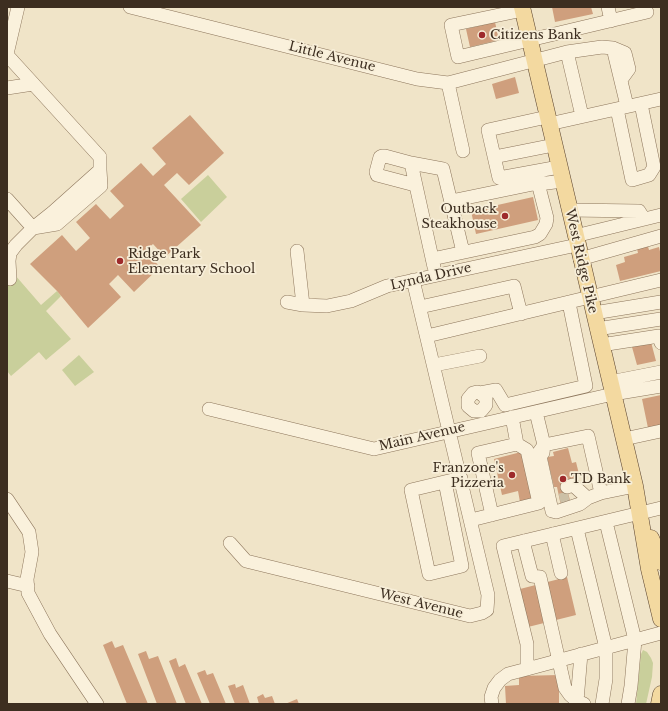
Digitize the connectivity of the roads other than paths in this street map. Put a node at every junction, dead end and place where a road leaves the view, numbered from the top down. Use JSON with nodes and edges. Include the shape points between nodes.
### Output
{"nodes":[{"id":1,"x":18,"y":7,"type":"edge"},
{"id":2,"x":130,"y":7,"type":"edge"},
{"id":3,"x":608,"y":7,"type":"edge"},
{"id":4,"x":522,"y":8,"type":"edge"},
{"id":5,"x":647,"y":12,"type":"dead end"},
{"id":6,"x":611,"y":21,"type":"junction"},
{"id":7,"x":530,"y":41,"type":"junction"},
{"id":8,"x":567,"y":52,"type":"junction"},
{"id":9,"x":7,"y":54,"type":"edge"},
{"id":10,"x":535,"y":61,"type":"junction"},
{"id":11,"x":448,"y":83,"type":"junction"},
{"id":12,"x":33,"y":84,"type":"junction"},
{"id":13,"x":7,"y":88,"type":"edge"},
{"id":14,"x":661,"y":99,"type":"edge"},
{"id":15,"x":641,"y":104,"type":"junction"},
{"id":16,"x":622,"y":107,"type":"junction"},
{"id":17,"x":582,"y":116,"type":"junction"},
{"id":18,"x":548,"y":120,"type":"junction"},
{"id":19,"x":554,"y":145,"type":"junction"},
{"id":20,"x":463,"y":151,"type":"dead end"},
{"id":21,"x":494,"y":157,"type":"junction"},
{"id":22,"x":411,"y":163,"type":"junction"},
{"id":23,"x":560,"y":174,"type":"junction"},
{"id":24,"x":538,"y":183,"type":"junction"},
{"id":25,"x":415,"y":185,"type":"junction"},
{"id":26,"x":7,"y":199,"type":"edge"},
{"id":27,"x":451,"y":201,"type":"junction"},
{"id":28,"x":569,"y":210,"type":"junction"},
{"id":29,"x":661,"y":215,"type":"edge"},
{"id":30,"x":644,"y":219,"type":"junction"},
{"id":31,"x":33,"y":228,"type":"junction"},
{"id":32,"x":661,"y":236,"type":"edge"},
{"id":33,"x":661,"y":243,"type":"edge"},
{"id":34,"x":578,"y":246,"type":"junction"},
{"id":35,"x":621,"y":247,"type":"junction"},
{"id":36,"x":297,"y":251,"type":"dead end"},
{"id":37,"x":463,"y":252,"type":"junction"},
{"id":38,"x":432,"y":259,"type":"junction"},
{"id":39,"x":436,"y":275,"type":"junction"},
{"id":40,"x":10,"y":279,"type":"dead end"},
{"id":41,"x":413,"y":280,"type":"junction"},
{"id":42,"x":661,"y":280,"type":"edge"},
{"id":43,"x":590,"y":297,"type":"junction"},
{"id":44,"x":287,"y":302,"type":"dead end"},
{"id":45,"x":661,"y":302,"type":"edge"},
{"id":46,"x":568,"y":303,"type":"junction"},
{"id":47,"x":303,"y":305,"type":"junction"},
{"id":48,"x":420,"y":307,"type":"junction"},
{"id":49,"x":521,"y":314,"type":"junction"},
{"id":50,"x":661,"y":319,"type":"edge"},
{"id":51,"x":595,"y":321,"type":"junction"},
{"id":52,"x":427,"y":336,"type":"junction"},
{"id":53,"x":661,"y":343,"type":"edge"},
{"id":54,"x":601,"y":345,"type":"junction"},
{"id":55,"x":480,"y":356,"type":"dead end"},
{"id":56,"x":434,"y":365,"type":"junction"},
{"id":57,"x":661,"y":372,"type":"edge"},
{"id":58,"x":661,"y":386,"type":"edge"},
{"id":59,"x":612,"y":388,"type":"junction"},
{"id":60,"x":557,"y":393,"type":"junction"},
{"id":61,"x":560,"y":406,"type":"junction"},
{"id":62,"x":209,"y":409,"type":"dead end"},
{"id":63,"x":536,"y":412,"type":"junction"},
{"id":64,"x":512,"y":417,"type":"junction"},
{"id":65,"x":477,"y":425,"type":"junction"},
{"id":66,"x":450,"y":431,"type":"junction"},
{"id":67,"x":661,"y":431,"type":"edge"},
{"id":68,"x":624,"y":439,"type":"junction"},
{"id":69,"x":517,"y":444,"type":"junction"},
{"id":70,"x":544,"y":449,"type":"junction"},
{"id":71,"x":461,"y":478,"type":"junction"},
{"id":72,"x":445,"y":482,"type":"junction"},
{"id":73,"x":635,"y":486,"type":"junction"},
{"id":74,"x":592,"y":496,"type":"junction"},
{"id":75,"x":7,"y":499,"type":"edge"},
{"id":76,"x":661,"y":508,"type":"edge"},
{"id":77,"x":492,"y":514,"type":"junction"},
{"id":78,"x":640,"y":514,"type":"junction"},
{"id":79,"x":471,"y":520,"type":"junction"},
{"id":80,"x":606,"y":522,"type":"junction"},
{"id":81,"x":577,"y":529,"type":"junction"},
{"id":82,"x":552,"y":534,"type":"junction"},
{"id":83,"x":523,"y":541,"type":"junction"},
{"id":84,"x":230,"y":543,"type":"dead end"},
{"id":85,"x":661,"y":562,"type":"edge"},
{"id":86,"x":561,"y":573,"type":"dead end"},
{"id":87,"x":7,"y":581,"type":"edge"},
{"id":88,"x":28,"y":586,"type":"junction"},
{"id":89,"x":661,"y":619,"type":"edge"},
{"id":90,"x":661,"y":633,"type":"edge"},
{"id":91,"x":635,"y":640,"type":"junction"},
{"id":92,"x":606,"y":648,"type":"junction"},
{"id":93,"x":581,"y":654,"type":"junction"},
{"id":94,"x":560,"y":660,"type":"junction"},
{"id":95,"x":527,"y":669,"type":"junction"},
{"id":96,"x":661,"y":694,"type":"edge"},
{"id":97,"x":581,"y":703,"type":"edge"},
{"id":98,"x":97,"y":704,"type":"edge"},
{"id":99,"x":492,"y":704,"type":"edge"},
{"id":100,"x":602,"y":704,"type":"edge"},
{"id":101,"x":628,"y":704,"type":"edge"},
{"id":102,"x":659,"y":704,"type":"edge"}],
"edges":[{"from":1,"to":9,"type":"street"},
{"from":2,"to":11,"type":"street","name":"Little Avenue","via":[[417,78]]},
{"from":3,"to":6,"type":"street"},
{"from":4,"to":7,"type":"main road","name":"West Ridge Pike"},
{"from":4,"to":7,"type":"street","via":[[451,25],[458,57]]},
{"from":5,"to":6,"type":"street"},
{"from":6,"to":7,"type":"street"},
{"from":7,"to":10,"type":"main road","name":"West Ridge Pike"},
{"from":8,"to":10,"type":"street","name":"Little Avenue"},
{"from":8,"to":16,"type":"street","name":"Little Avenue","via":[[602,47],[625,53],[629,69],[621,80]]},
{"from":8,"to":17,"type":"street"},
{"from":9,"to":12,"type":"street"},
{"from":10,"to":11,"type":"street","name":"Little Avenue"},
{"from":10,"to":18,"type":"main road","name":"West Ridge Pike"},
{"from":11,"to":20,"type":"street"},
{"from":12,"to":13,"type":"street"},
{"from":12,"to":31,"type":"street","via":[[100,157],[100,170]]},
{"from":14,"to":15,"type":"street"},
{"from":15,"to":16,"type":"street"},
{"from":15,"to":16,"type":"street","via":[[654,167],[649,175],[632,180]]},
{"from":16,"to":17,"type":"street"},
{"from":17,"to":18,"type":"street"},
{"from":18,"to":19,"type":"main road","name":"West Ridge Pike"},
{"from":18,"to":21,"type":"street","via":[[488,130]]},
{"from":19,"to":21,"type":"street"},
{"from":19,"to":23,"type":"main road","name":"West Ridge Pike"},
{"from":21,"to":23,"type":"street","via":[[499,178]]},
{"from":22,"to":25,"type":"street"},
{"from":22,"to":25,"type":"street","via":[[382,156],[376,172],[377,175]]},
{"from":22,"to":27,"type":"street","via":[[443,169]]},
{"from":23,"to":24,"type":"street","via":[[546,184]]},
{"from":23,"to":28,"type":"main road","name":"West Ridge Pike"},
{"from":24,"to":27,"type":"street"},
{"from":24,"to":37,"type":"street","via":[[547,218],[540,234]]},
{"from":25,"to":38,"type":"street"},
{"from":26,"to":31,"type":"street"},
{"from":27,"to":37,"type":"street"},
{"from":28,"to":30,"type":"street","via":[[639,211]]},
{"from":28,"to":34,"type":"main road","name":"West Ridge Pike"},
{"from":29,"to":30,"type":"street"},
{"from":30,"to":34,"type":"street"},
{"from":31,"to":40,"type":"street","via":[[10,253]]},
{"from":32,"to":35,"type":"street"},
{"from":33,"to":35,"type":"street","via":[[630,250]]},
{"from":34,"to":35,"type":"street"},
{"from":34,"to":39,"type":"street","name":"Lynda Drive"},
{"from":34,"to":43,"type":"main road","name":"West Ridge Pike"},
{"from":36,"to":47,"type":"street"},
{"from":37,"to":38,"type":"street"},
{"from":38,"to":39,"type":"street"},
{"from":39,"to":41,"type":"street","name":"Lynda Drive"},
{"from":41,"to":47,"type":"street","name":"Lynda Drive","via":[[387,286],[352,301],[327,306]]},
{"from":41,"to":48,"type":"street","name":"West Avenue"},
{"from":42,"to":43,"type":"street"},
{"from":43,"to":46,"type":"street"},
{"from":43,"to":51,"type":"main road","name":"West Ridge Pike"},
{"from":44,"to":47,"type":"street","name":"Lynda Drive"},
{"from":45,"to":51,"type":"street"},
{"from":46,"to":49,"type":"street"},
{"from":46,"to":60,"type":"street","via":[[586,386]]},
{"from":48,"to":49,"type":"street","via":[[514,286]]},
{"from":48,"to":52,"type":"street","name":"West Avenue"},
{"from":49,"to":52,"type":"street"},
{"from":50,"to":51,"type":"street"},
{"from":51,"to":54,"type":"main road","name":"West Ridge Pike"},
{"from":52,"to":56,"type":"street","name":"West Avenue"},
{"from":53,"to":54,"type":"street","via":[[659,336]]},
{"from":54,"to":59,"type":"main road","name":"West Ridge Pike"},
{"from":55,"to":56,"type":"street"},
{"from":56,"to":66,"type":"street","name":"West Avenue"},
{"from":57,"to":59,"type":"street"},
{"from":58,"to":59,"type":"street"},
{"from":59,"to":61,"type":"street","name":"Main Avenue"},
{"from":59,"to":68,"type":"main road","name":"West Ridge Pike"},
{"from":60,"to":61,"type":"street"},
{"from":60,"to":65,"type":"street","via":[[505,405],[496,390],[473,393],[468,399],[468,406],[474,411]]},
{"from":61,"to":63,"type":"street","name":"Main Avenue"},
{"from":62,"to":66,"type":"street","name":"Main Avenue","via":[[374,449]]},
{"from":63,"to":64,"type":"street","name":"Main Avenue"},
{"from":63,"to":70,"type":"street"},
{"from":64,"to":65,"type":"street","name":"Main Avenue"},
{"from":64,"to":69,"type":"street"},
{"from":65,"to":66,"type":"street","name":"Main Avenue"},
{"from":66,"to":71,"type":"street","name":"West Avenue"},
{"from":67,"to":68,"type":"street"},
{"from":68,"to":73,"type":"main road","name":"West Ridge Pike"},
{"from":69,"to":77,"type":"street","via":[[478,453]]},
{"from":69,"to":77,"type":"street","via":[[527,450],[539,503]]},
{"from":70,"to":74,"type":"street","via":[[561,496]]},
{"from":70,"to":74,"type":"street","via":[[589,438]]},
{"from":70,"to":74,"type":"street","via":[[539,452],[552,511],[580,504]]},
{"from":71,"to":72,"type":"street"},
{"from":71,"to":79,"type":"street","name":"West Avenue"},
{"from":72,"to":72,"type":"street","via":[[411,490],[430,574],[462,566]]},
{"from":73,"to":74,"type":"street"},
{"from":73,"to":78,"type":"main road","name":"West Ridge Pike"},
{"from":75,"to":88,"type":"street","via":[[29,532],[32,552]]},
{"from":76,"to":78,"type":"street"},
{"from":77,"to":79,"type":"street"},
{"from":78,"to":80,"type":"street"},
{"from":78,"to":85,"type":"main road","name":"West Ridge Pike"},
{"from":78,"to":89,"type":"main road","name":"West Ridge Pike"},
{"from":79,"to":84,"type":"street","name":"West Avenue","via":[[488,595],[487,610],[470,616],[246,561]]},
{"from":80,"to":81,"type":"street"},
{"from":80,"to":91,"type":"street"},
{"from":81,"to":82,"type":"street"},
{"from":81,"to":92,"type":"street"},
{"from":82,"to":83,"type":"street"},
{"from":82,"to":86,"type":"street"},
{"from":83,"to":94,"type":"street","via":[[532,576],[540,577]]},
{"from":83,"to":95,"type":"street","via":[[503,546],[527,644]]},
{"from":87,"to":88,"type":"street"},
{"from":88,"to":98,"type":"street","via":[[28,594],[50,634]]},
{"from":90,"to":91,"type":"street"},
{"from":91,"to":92,"type":"street"},
{"from":91,"to":101,"type":"street","via":[[632,686]]},
{"from":92,"to":93,"type":"street"},
{"from":92,"to":100,"type":"street","via":[[606,679]]},
{"from":93,"to":94,"type":"street"},
{"from":93,"to":97,"type":"street"},
{"from":94,"to":95,"type":"street"},
{"from":94,"to":97,"type":"street","via":[[565,688]]},
{"from":95,"to":99,"type":"street","via":[[508,674],[500,680],[494,688]]},
{"from":96,"to":102,"type":"main road"}]}
